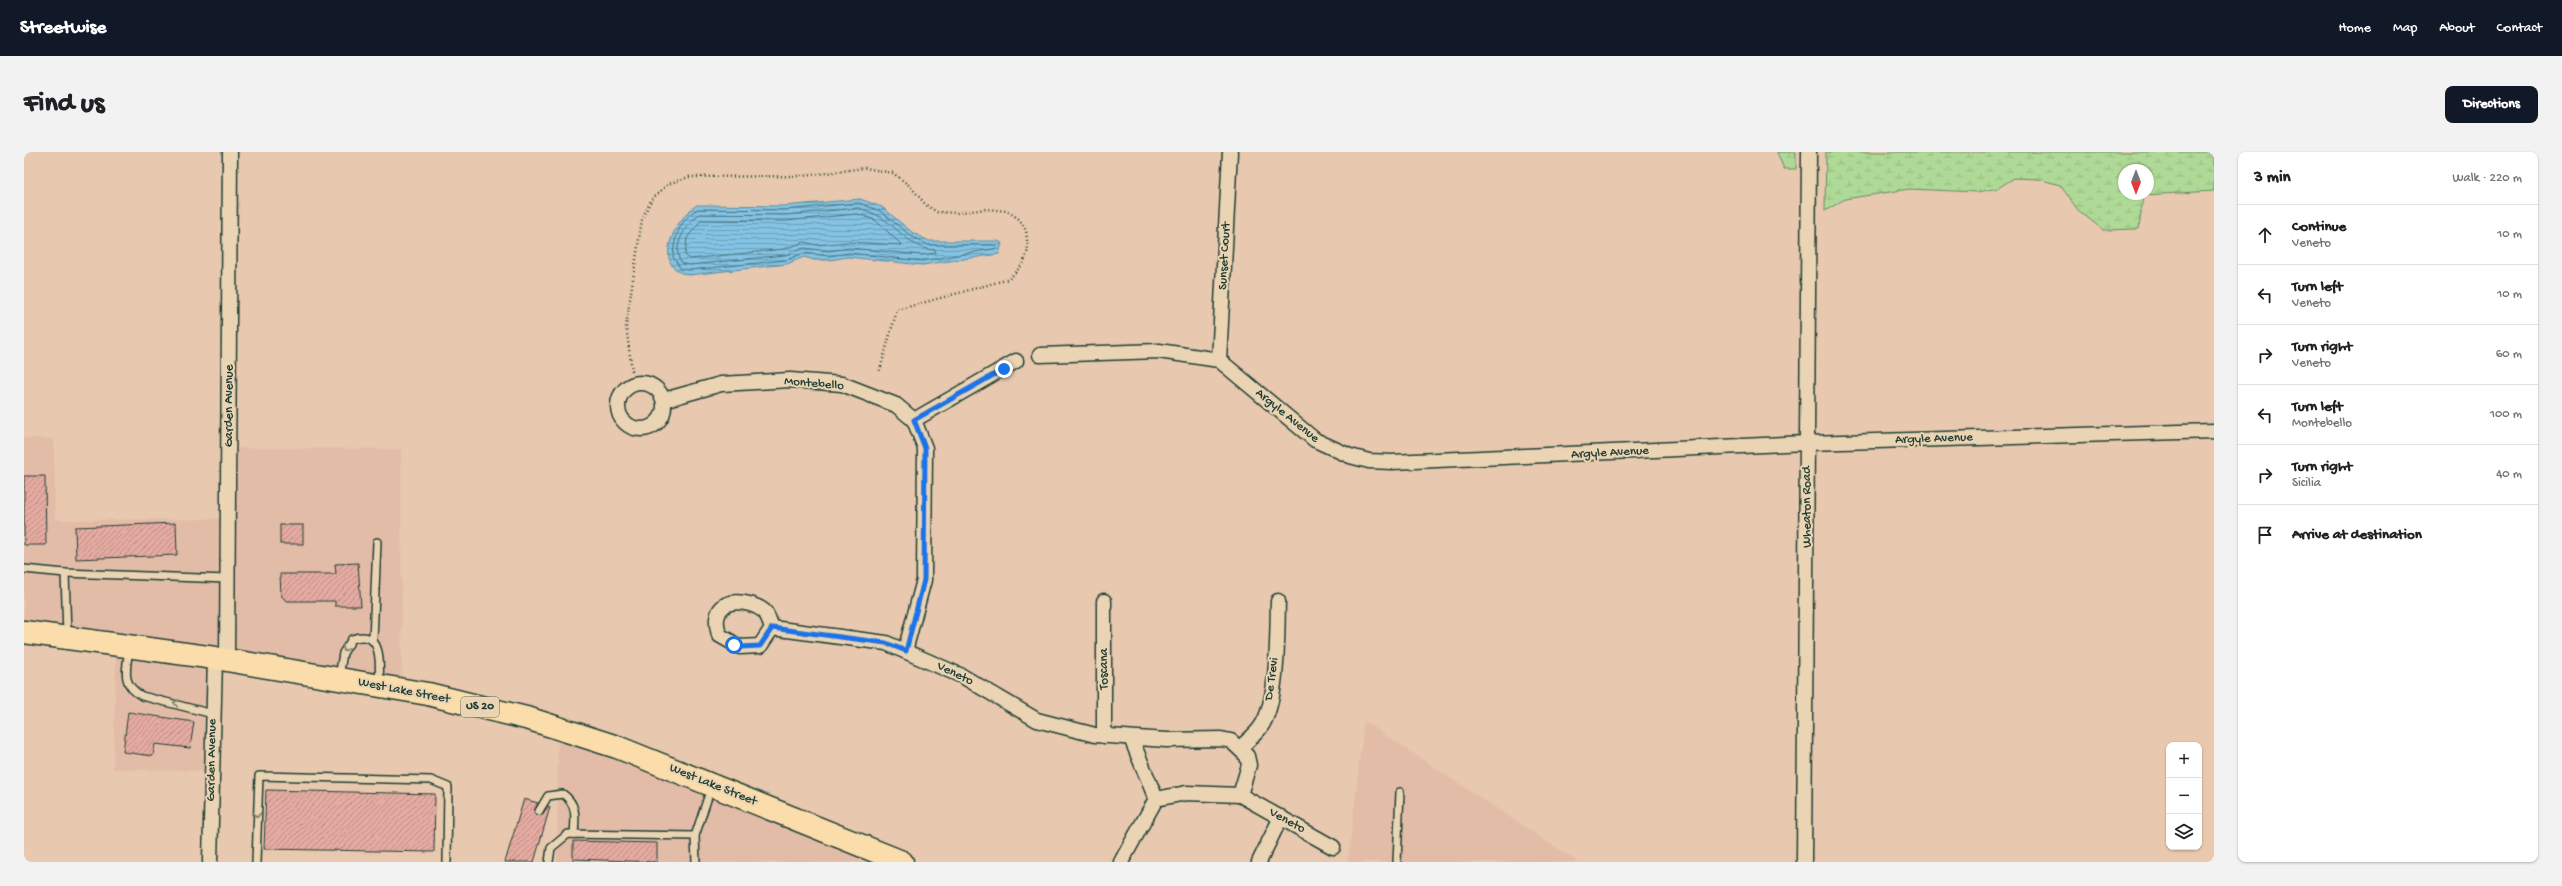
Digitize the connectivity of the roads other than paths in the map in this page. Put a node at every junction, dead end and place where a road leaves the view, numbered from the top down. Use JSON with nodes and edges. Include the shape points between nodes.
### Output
{"nodes":[{"id":1,"x":230,"y":152,"type":"edge"},
{"id":2,"x":1230,"y":152,"type":"edge"},
{"id":3,"x":1809,"y":152,"type":"edge"},
{"id":4,"x":1040,"y":355,"type":"dead end"},
{"id":5,"x":1219,"y":360,"type":"junction"},
{"id":6,"x":1016,"y":361,"type":"dead end"},
{"id":7,"x":664,"y":400,"type":"dead end"},
{"id":8,"x":914,"y":420,"type":"junction"},
{"id":9,"x":2214,"y":430,"type":"edge"},
{"id":10,"x":1807,"y":443,"type":"junction"},
{"id":11,"x":377,"y":542,"type":"dead end"},
{"id":12,"x":24,"y":569,"type":"edge"},
{"id":13,"x":65,"y":573,"type":"junction"},
{"id":14,"x":227,"y":579,"type":"junction"},
{"id":15,"x":1104,"y":601,"type":"dead end"},
{"id":16,"x":1278,"y":601,"type":"dead end"},
{"id":17,"x":772,"y":628,"type":"dead end"},
{"id":18,"x":24,"y":632,"type":"edge"},
{"id":19,"x":67,"y":638,"type":"junction"},
{"id":20,"x":373,"y":641,"type":"junction"},
{"id":21,"x":129,"y":647,"type":"junction"},
{"id":22,"x":906,"y":651,"type":"junction"},
{"id":23,"x":221,"y":659,"type":"junction"},
{"id":24,"x":339,"y":679,"type":"junction"},
{"id":25,"x":379,"y":686,"type":"junction"},
{"id":26,"x":213,"y":714,"type":"junction"},
{"id":27,"x":1104,"y":736,"type":"junction"},
{"id":28,"x":1131,"y":738,"type":"junction"},
{"id":29,"x":1240,"y":748,"type":"junction"},
{"id":30,"x":713,"y":784,"type":"junction"},
{"id":31,"x":1400,"y":792,"type":"dead end"},
{"id":32,"x":1240,"y":795,"type":"junction"},
{"id":33,"x":1156,"y":799,"type":"junction"},
{"id":34,"x":539,"y":811,"type":"dead end"},
{"id":35,"x":1281,"y":817,"type":"junction"},
{"id":36,"x":574,"y":834,"type":"junction"},
{"id":37,"x":695,"y":836,"type":"junction"},
{"id":38,"x":1333,"y":847,"type":"dead end"},
{"id":39,"x":210,"y":862,"type":"edge"},
{"id":40,"x":256,"y":862,"type":"edge"},
{"id":41,"x":447,"y":862,"type":"edge"},
{"id":42,"x":548,"y":862,"type":"edge"},
{"id":43,"x":696,"y":862,"type":"edge"},
{"id":44,"x":902,"y":862,"type":"edge"},
{"id":45,"x":1121,"y":862,"type":"edge"},
{"id":46,"x":1259,"y":862,"type":"edge"},
{"id":47,"x":1397,"y":862,"type":"edge"},
{"id":48,"x":1804,"y":862,"type":"edge"}],
"edges":[{"from":1,"to":14,"type":"street","name":"Garden Avenue"},
{"from":2,"to":5,"type":"street","name":"Sunset Court"},
{"from":3,"to":10,"type":"street","name":"Wheaton Road"},
{"from":4,"to":5,"type":"street","via":[[1159,351]]},
{"from":5,"to":10,"type":"street","name":"Argyle Avenue","via":[[1311,438],[1332,449],[1369,461],[1498,458]]},
{"from":6,"to":8,"type":"street"},
{"from":7,"to":8,"type":"street","name":"Montebello","via":[[721,384],[790,380],[820,382],[842,384],[896,405]]},
{"from":8,"to":22,"type":"street","name":"Montebello","via":[[925,448],[924,580]]},
{"from":9,"to":10,"type":"street","name":"Argyle Avenue"},
{"from":10,"to":48,"type":"street","name":"Wheaton Road"},
{"from":11,"to":20,"type":"lane"},
{"from":12,"to":13,"type":"lane"},
{"from":13,"to":14,"type":"lane"},
{"from":13,"to":19,"type":"lane"},
{"from":14,"to":23,"type":"street","name":"Garden Avenue"},
{"from":15,"to":27,"type":"street","name":"Toscana"},
{"from":16,"to":29,"type":"street","name":"De Trevi","via":[[1276,668],[1270,702],[1261,728]]},
{"from":17,"to":22,"type":"street","name":"Veneto","via":[[886,643]]},
{"from":18,"to":19,"type":"main road","name":"West Lake Street","number":"US 20"},
{"from":19,"to":21,"type":"main road","name":"West Lake Street","number":"US 20"},
{"from":20,"to":24,"type":"lane","one_way":true,"via":[[358,637],[346,645]]},
{"from":20,"to":25,"type":"lane","via":[[380,660]]},
{"from":21,"to":23,"type":"main road","name":"West Lake Street","number":"US 20"},
{"from":26,"to":21,"type":"lane","one_way":true,"via":[[142,696],[132,690],[127,681],[126,668]]},
{"from":22,"to":27,"type":"street","name":"Veneto","via":[[962,676],[1037,720]]},
{"from":23,"to":24,"type":"main road","name":"West Lake Street","number":"US 20"},
{"from":23,"to":26,"type":"street","name":"Garden Avenue"},
{"from":24,"to":25,"type":"main road","name":"West Lake Street","number":"US 20"},
{"from":25,"to":30,"type":"main road","name":"West Lake Street","number":"US 20","via":[[428,694],[530,719],[617,747]]},
{"from":26,"to":39,"type":"street","name":"Garden Avenue"},
{"from":27,"to":28,"type":"street","name":"Veneto"},
{"from":28,"to":29,"type":"street","name":"Veneto","via":[[1221,739]]},
{"from":28,"to":33,"type":"street"},
{"from":29,"to":32,"type":"street","via":[[1247,756],[1249,765]]},
{"from":30,"to":37,"type":"lane"},
{"from":30,"to":44,"type":"main road","name":"West Lake Street","number":"US 20","via":[[872,853]]},
{"from":31,"to":47,"type":"lane"},
{"from":32,"to":33,"type":"street","name":"Veneto","via":[[1186,793]]},
{"from":32,"to":35,"type":"street","name":"Veneto"},
{"from":33,"to":45,"type":"street"},
{"from":34,"to":36,"type":"lane","via":[[548,796],[563,794],[570,799],[575,808]]},
{"from":35,"to":38,"type":"street","name":"Veneto"},
{"from":35,"to":46,"type":"street"},
{"from":36,"to":37,"type":"lane"},
{"from":36,"to":42,"type":"lane","via":[[568,834],[551,848]]},
{"from":37,"to":43,"type":"lane"},
{"from":41,"to":40,"type":"lane","one_way":true,"via":[[448,787],[431,780],[259,776]]}]}
